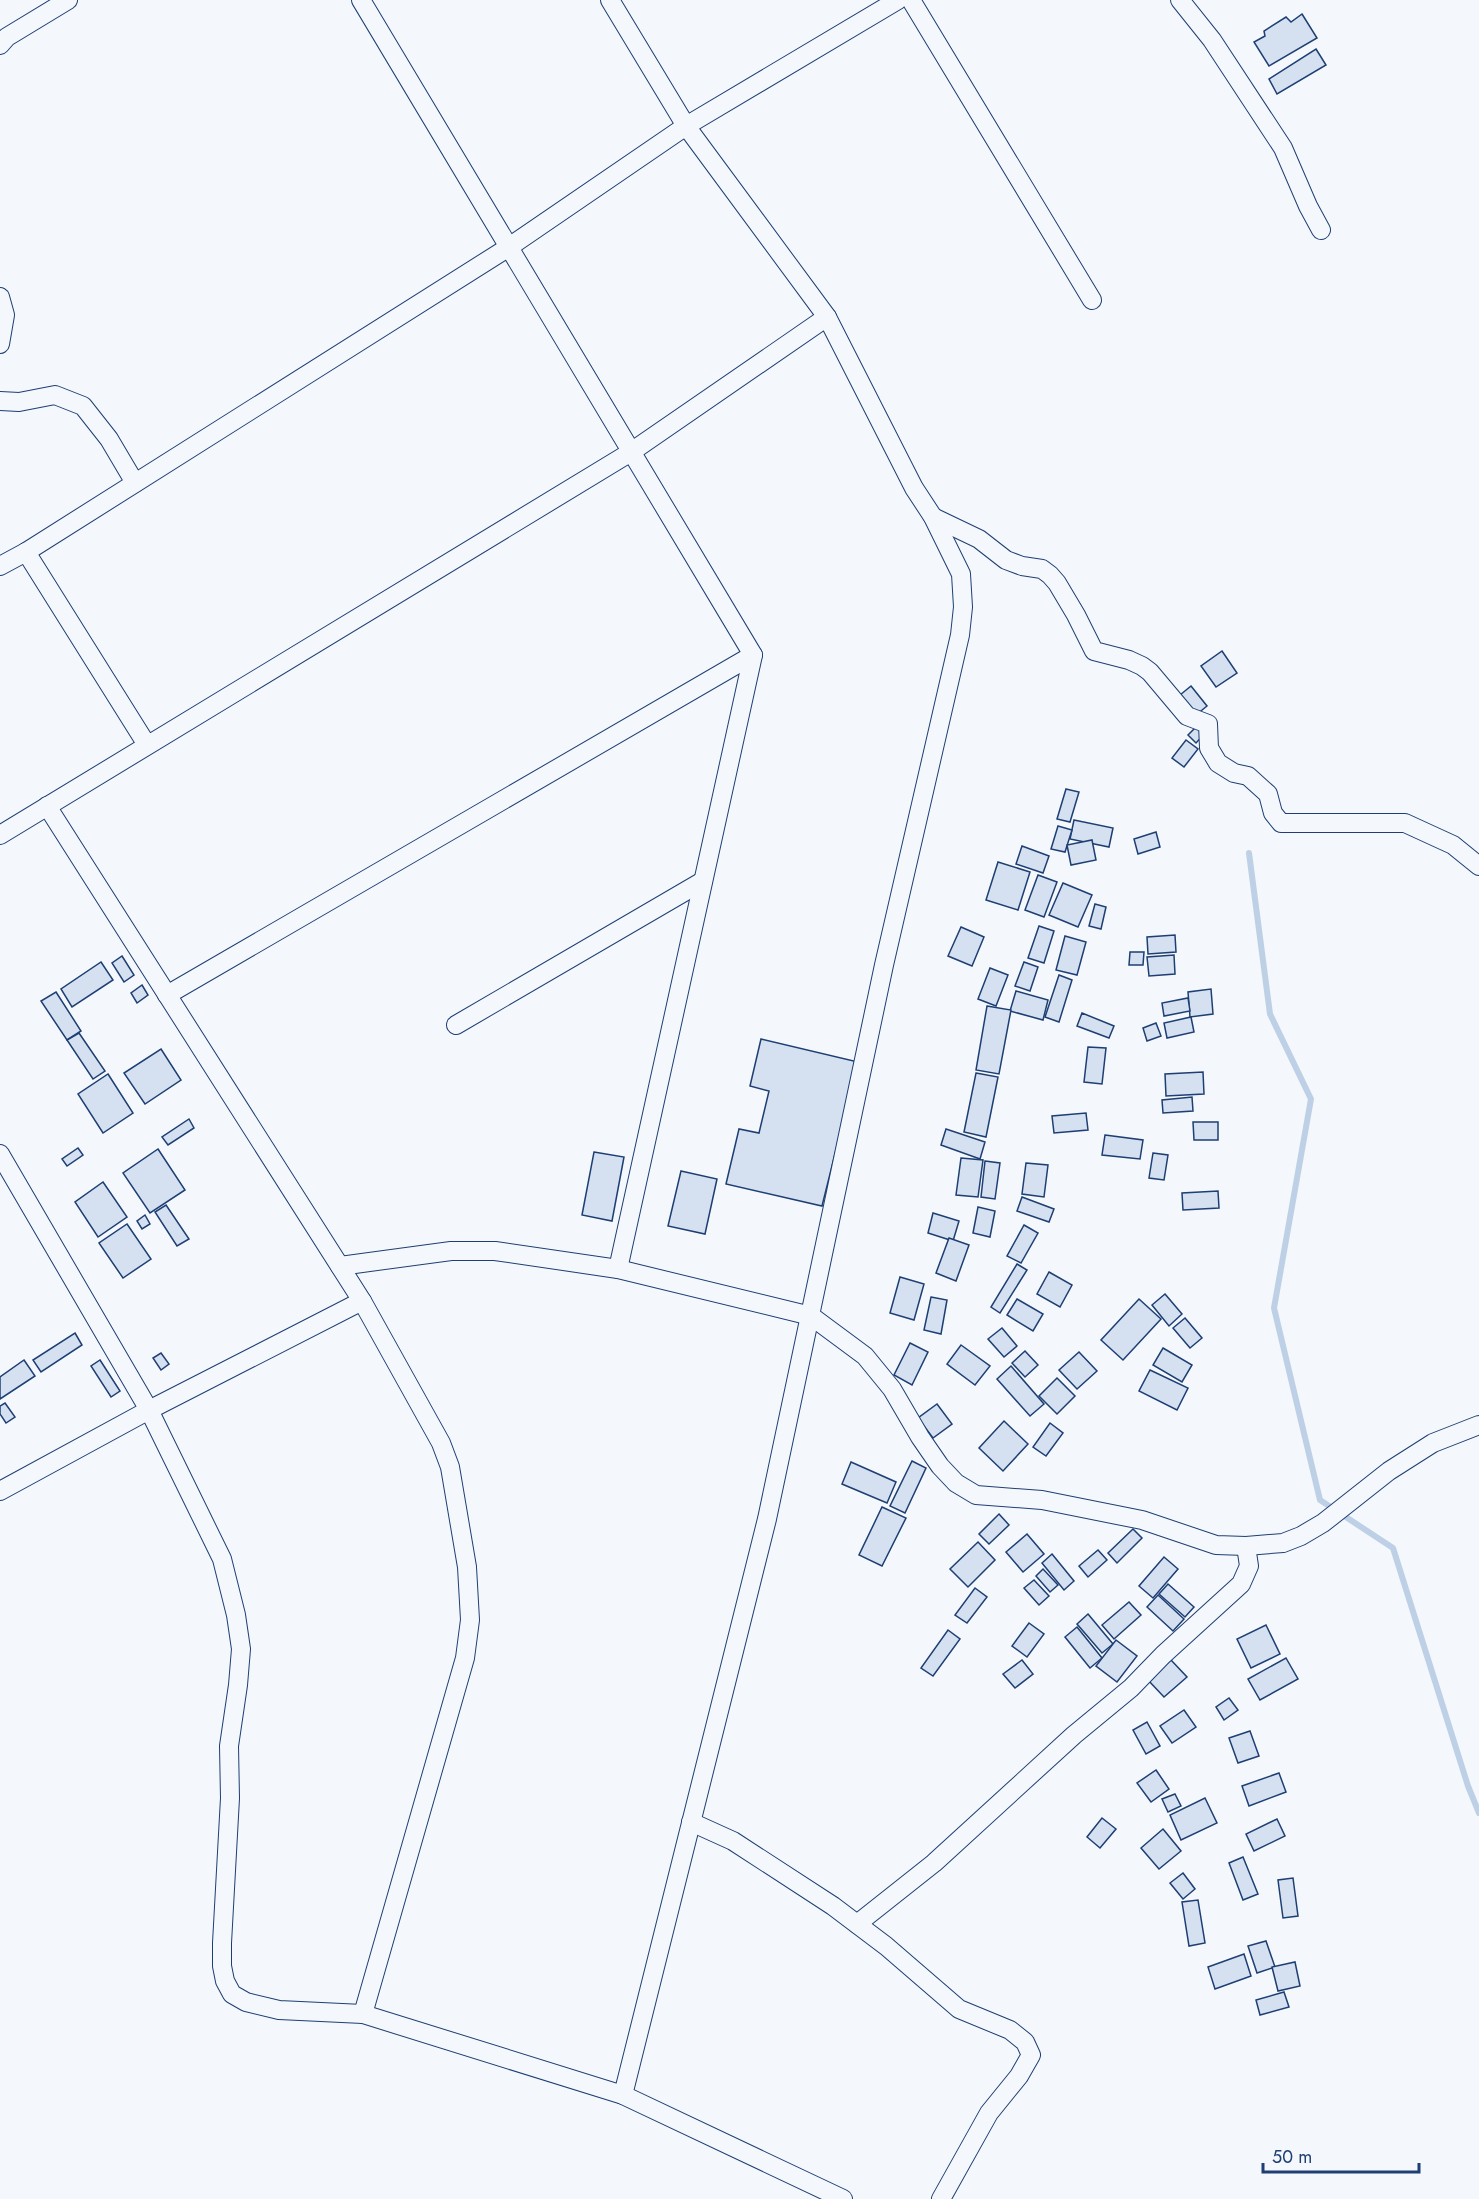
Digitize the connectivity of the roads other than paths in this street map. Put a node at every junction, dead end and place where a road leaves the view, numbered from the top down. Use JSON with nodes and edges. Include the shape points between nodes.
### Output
{"nodes":[{"id":1,"x":68,"y":0,"type":"edge"},
{"id":2,"x":361,"y":0,"type":"edge"},
{"id":3,"x":610,"y":0,"type":"edge"},
{"id":4,"x":898,"y":0,"type":"edge"},
{"id":5,"x":911,"y":0,"type":"edge"},
{"id":6,"x":1180,"y":0,"type":"edge"},
{"id":7,"x":0,"y":45,"type":"edge"},
{"id":8,"x":686,"y":126,"type":"junction"},
{"id":9,"x":1321,"y":230,"type":"dead end"},
{"id":10,"x":508,"y":247,"type":"junction"},
{"id":11,"x":0,"y":297,"type":"edge"},
{"id":12,"x":1092,"y":300,"type":"dead end"},
{"id":13,"x":827,"y":317,"type":"junction"},
{"id":14,"x":0,"y":344,"type":"edge"},
{"id":15,"x":0,"y":401,"type":"edge"},
{"id":16,"x":631,"y":452,"type":"junction"},
{"id":17,"x":135,"y":483,"type":"junction"},
{"id":18,"x":933,"y":517,"type":"junction"},
{"id":19,"x":26,"y":552,"type":"junction"},
{"id":20,"x":0,"y":566,"type":"edge"},
{"id":21,"x":753,"y":655,"type":"junction"},
{"id":22,"x":147,"y":746,"type":"junction"},
{"id":23,"x":47,"y":806,"type":"junction"},
{"id":24,"x":0,"y":834,"type":"edge"},
{"id":25,"x":1479,"y":866,"type":"edge"},
{"id":26,"x":703,"y":881,"type":"junction"},
{"id":27,"x":167,"y":995,"type":"junction"},
{"id":28,"x":456,"y":1025,"type":"dead end"},
{"id":29,"x":0,"y":1154,"type":"edge"},
{"id":30,"x":340,"y":1266,"type":"junction"},
{"id":31,"x":618,"y":1269,"type":"junction"},
{"id":32,"x":362,"y":1301,"type":"junction"},
{"id":33,"x":811,"y":1316,"type":"junction"},
{"id":34,"x":149,"y":1410,"type":"junction"},
{"id":35,"x":1477,"y":1426,"type":"edge"},
{"id":36,"x":0,"y":1491,"type":"edge"},
{"id":37,"x":1246,"y":1546,"type":"junction"},
{"id":38,"x":691,"y":1822,"type":"junction"},
{"id":39,"x":857,"y":1924,"type":"junction"},
{"id":40,"x":363,"y":2014,"type":"junction"},
{"id":41,"x":623,"y":2096,"type":"junction"},
{"id":42,"x":843,"y":2199,"type":"edge"},
{"id":43,"x":941,"y":2199,"type":"edge"}],
"edges":[{"from":1,"to":7,"type":"street"},
{"from":2,"to":10,"type":"street"},
{"from":3,"to":8,"type":"street"},
{"from":4,"to":8,"type":"street"},
{"from":5,"to":12,"type":"street"},
{"from":6,"to":9,"type":"street","via":[[1212,40],[1283,148]]},
{"from":8,"to":10,"type":"street"},
{"from":8,"to":13,"type":"street"},
{"from":10,"to":16,"type":"street"},
{"from":10,"to":17,"type":"street"},
{"from":11,"to":14,"type":"street","via":[[6,315]]},
{"from":13,"to":16,"type":"street"},
{"from":13,"to":18,"type":"street","via":[[914,488]]},
{"from":15,"to":17,"type":"street","via":[[19,402],[55,395],[83,406],[110,439]]},
{"from":16,"to":21,"type":"street"},
{"from":16,"to":22,"type":"street"},
{"from":17,"to":19,"type":"street"},
{"from":18,"to":25,"type":"street","via":[[979,539],[1006,560],[1050,575],[1094,651],[1142,666],[1187,716],[1208,724],[1209,748],[1218,763],[1248,776],[1268,794],[1273,813],[1281,823],[1405,823],[1454,845]]},
{"from":18,"to":33,"type":"street","via":[[961,574],[960,635],[884,965]]},
{"from":19,"to":20,"type":"street"},
{"from":19,"to":22,"type":"street"},
{"from":21,"to":26,"type":"street"},
{"from":21,"to":27,"type":"street"},
{"from":22,"to":23,"type":"street"},
{"from":23,"to":24,"type":"street"},
{"from":23,"to":27,"type":"street"},
{"from":26,"to":28,"type":"street"},
{"from":26,"to":31,"type":"street"},
{"from":27,"to":30,"type":"street"},
{"from":29,"to":34,"type":"street"},
{"from":30,"to":31,"type":"street","via":[[451,1251],[495,1251]]},
{"from":30,"to":32,"type":"street"},
{"from":31,"to":33,"type":"street"},
{"from":32,"to":34,"type":"street"},
{"from":32,"to":40,"type":"street","via":[[441,1443],[450,1467],[467,1567],[470,1620],[465,1658]]},
{"from":33,"to":37,"type":"street","via":[[865,1356],[892,1389],[940,1467],[976,1495],[1042,1500],[1142,1520],[1216,1545]]},
{"from":33,"to":38,"type":"street","via":[[767,1520]]},
{"from":34,"to":36,"type":"street"},
{"from":34,"to":40,"type":"street","via":[[222,1559],[241,1649],[229,1746],[222,1954],[225,1981],[232,1994],[246,2002],[279,2010]]},
{"from":35,"to":37,"type":"street","via":[[1433,1443],[1301,1536],[1283,1543]]},
{"from":37,"to":39,"type":"street","via":[[1249,1566],[1241,1584],[934,1863]]},
{"from":38,"to":39,"type":"street","via":[[733,1840]]},
{"from":38,"to":41,"type":"street"},
{"from":39,"to":43,"type":"street","via":[[959,2009],[1010,2030],[1025,2042],[1031,2055],[989,2113]]},
{"from":40,"to":41,"type":"street"},
{"from":41,"to":42,"type":"street"}]}
